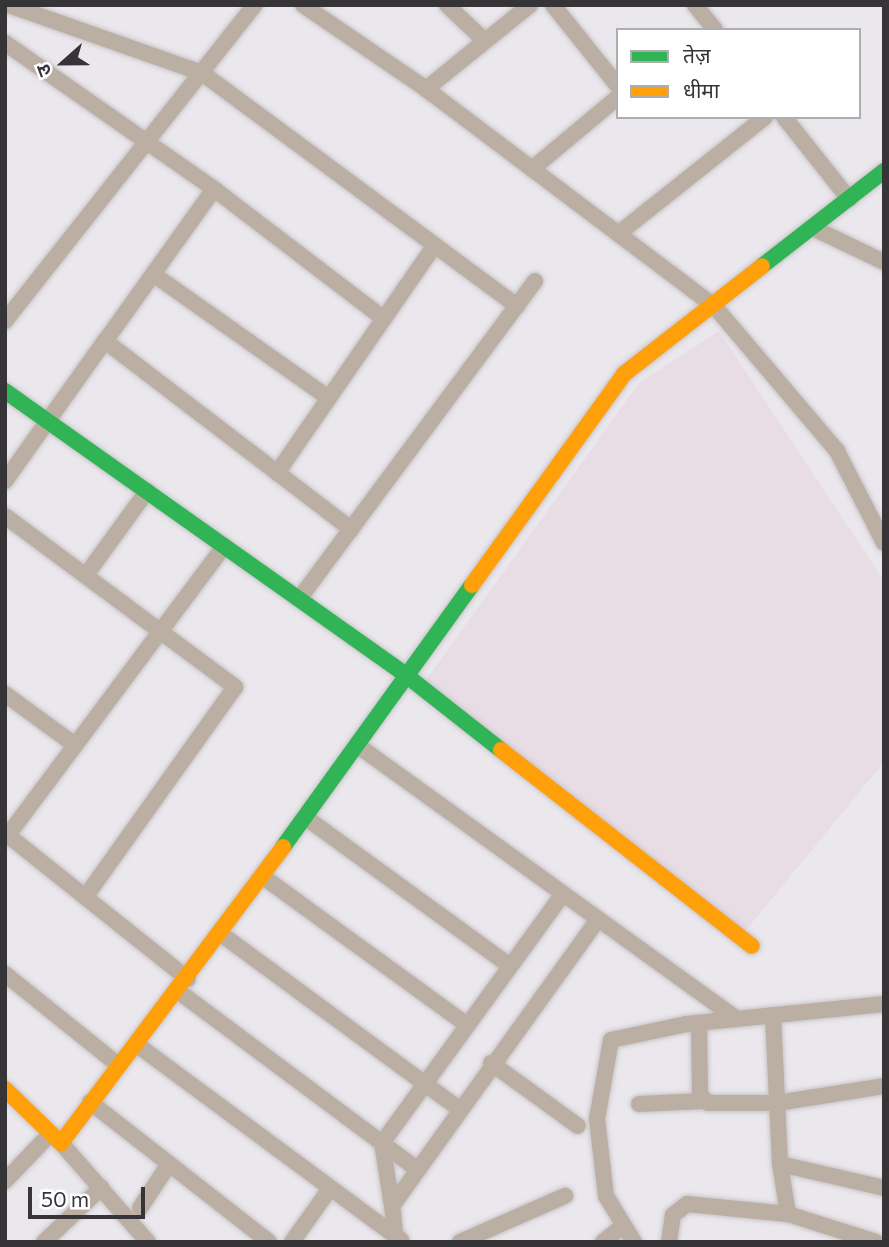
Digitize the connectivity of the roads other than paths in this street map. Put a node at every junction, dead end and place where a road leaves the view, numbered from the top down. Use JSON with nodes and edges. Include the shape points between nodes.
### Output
{"nodes":[{"id":1,"x":9,"y":5,"type":"edge"},
{"id":2,"x":255,"y":5,"type":"edge"},
{"id":3,"x":303,"y":5,"type":"edge"},
{"id":4,"x":447,"y":5,"type":"edge"},
{"id":5,"x":530,"y":5,"type":"edge"},
{"id":6,"x":553,"y":5,"type":"edge"},
{"id":7,"x":695,"y":5,"type":"edge"},
{"id":8,"x":707,"y":27,"type":"edge"},
{"id":9,"x":485,"y":41,"type":"junction"},
{"id":10,"x":5,"y":43,"type":"edge"},
{"id":11,"x":202,"y":73,"type":"junction"},
{"id":12,"x":616,"y":84,"type":"edge"},
{"id":13,"x":426,"y":89,"type":"junction"},
{"id":14,"x":616,"y":99,"type":"edge"},
{"id":15,"x":762,"y":119,"type":"edge"},
{"id":16,"x":786,"y":119,"type":"edge"},
{"id":17,"x":147,"y":142,"type":"junction"},
{"id":18,"x":532,"y":169,"type":"junction"},
{"id":19,"x":884,"y":171,"type":"edge"},
{"id":20,"x":214,"y":189,"type":"junction"},
{"id":21,"x":849,"y":199,"type":"junction"},
{"id":22,"x":813,"y":228,"type":"junction"},
{"id":23,"x":618,"y":234,"type":"junction"},
{"id":24,"x":435,"y":245,"type":"junction"},
{"id":25,"x":884,"y":262,"type":"edge"},
{"id":26,"x":153,"y":274,"type":"junction"},
{"id":27,"x":536,"y":281,"type":"dead end"},
{"id":28,"x":517,"y":306,"type":"junction"},
{"id":29,"x":715,"y":307,"type":"junction"},
{"id":30,"x":384,"y":318,"type":"junction"},
{"id":31,"x":5,"y":321,"type":"edge"},
{"id":32,"x":105,"y":341,"type":"junction"},
{"id":33,"x":5,"y":391,"type":"edge"},
{"id":34,"x":329,"y":398,"type":"junction"},
{"id":35,"x":49,"y":422,"type":"junction"},
{"id":36,"x":277,"y":473,"type":"junction"},
{"id":37,"x":5,"y":481,"type":"edge"},
{"id":38,"x":147,"y":491,"type":"junction"},
{"id":39,"x":5,"y":516,"type":"edge"},
{"id":40,"x":351,"y":529,"type":"junction"},
{"id":41,"x":884,"y":543,"type":"edge"},
{"id":42,"x":224,"y":546,"type":"junction"},
{"id":43,"x":86,"y":575,"type":"junction"},
{"id":44,"x":299,"y":599,"type":"junction"},
{"id":45,"x":160,"y":631,"type":"junction"},
{"id":46,"x":407,"y":676,"type":"junction"},
{"id":47,"x":5,"y":694,"type":"edge"},
{"id":48,"x":75,"y":745,"type":"junction"},
{"id":49,"x":357,"y":745,"type":"junction"},
{"id":50,"x":305,"y":817,"type":"junction"},
{"id":51,"x":6,"y":834,"type":"edge"},
{"id":52,"x":262,"y":876,"type":"junction"},
{"id":53,"x":563,"y":894,"type":"junction"},
{"id":54,"x":85,"y":897,"type":"junction"},
{"id":55,"x":598,"y":919,"type":"junction"},
{"id":56,"x":221,"y":934,"type":"junction"},
{"id":57,"x":752,"y":946,"type":"dead end"},
{"id":58,"x":510,"y":966,"type":"junction"},
{"id":59,"x":5,"y":974,"type":"edge"},
{"id":60,"x":183,"y":985,"type":"junction"},
{"id":61,"x":884,"y":1004,"type":"edge"},
{"id":62,"x":773,"y":1015,"type":"junction"},
{"id":63,"x":737,"y":1019,"type":"junction"},
{"id":64,"x":699,"y":1023,"type":"junction"},
{"id":65,"x":466,"y":1024,"type":"junction"},
{"id":66,"x":136,"y":1044,"type":"junction"},
{"id":67,"x":491,"y":1063,"type":"junction"},
{"id":68,"x":118,"y":1065,"type":"junction"},
{"id":69,"x":423,"y":1083,"type":"junction"},
{"id":70,"x":884,"y":1086,"type":"edge"},
{"id":71,"x":5,"y":1089,"type":"edge"},
{"id":72,"x":705,"y":1101,"type":"junction"},
{"id":73,"x":90,"y":1102,"type":"junction"},
{"id":74,"x":777,"y":1103,"type":"junction"},
{"id":75,"x":639,"y":1104,"type":"dead end"},
{"id":76,"x":459,"y":1109,"type":"junction"},
{"id":77,"x":578,"y":1126,"type":"dead end"},
{"id":78,"x":61,"y":1137,"type":"junction"},
{"id":79,"x":382,"y":1143,"type":"junction"},
{"id":80,"x":169,"y":1164,"type":"junction"},
{"id":81,"x":780,"y":1164,"type":"junction"},
{"id":82,"x":417,"y":1169,"type":"junction"},
{"id":83,"x":5,"y":1181,"type":"edge"},
{"id":84,"x":101,"y":1188,"type":"junction"},
{"id":85,"x":884,"y":1188,"type":"edge"},
{"id":86,"x":330,"y":1190,"type":"junction"},
{"id":87,"x":565,"y":1196,"type":"dead end"},
{"id":88,"x":392,"y":1206,"type":"junction"},
{"id":89,"x":140,"y":1208,"type":"dead end"},
{"id":90,"x":788,"y":1214,"type":"junction"},
{"id":91,"x":623,"y":1226,"type":"junction"},
{"id":92,"x":492,"y":1236,"type":"edge"},
{"id":93,"x":400,"y":1241,"type":"edge"},
{"id":94,"x":44,"y":1242,"type":"edge"},
{"id":95,"x":148,"y":1242,"type":"edge"},
{"id":96,"x":269,"y":1242,"type":"edge"},
{"id":97,"x":292,"y":1242,"type":"edge"},
{"id":98,"x":460,"y":1242,"type":"edge"},
{"id":99,"x":603,"y":1242,"type":"edge"},
{"id":100,"x":634,"y":1242,"type":"edge"},
{"id":101,"x":669,"y":1242,"type":"edge"},
{"id":102,"x":876,"y":1242,"type":"edge"}],
"edges":[{"from":1,"to":11,"type":"street"},
{"from":2,"to":11,"type":"street"},
{"from":3,"to":13,"type":"street"},
{"from":4,"to":9,"type":"street"},
{"from":5,"to":9,"type":"street"},
{"from":6,"to":12,"type":"street"},
{"from":7,"to":8,"type":"street"},
{"from":9,"to":13,"type":"street"},
{"from":10,"to":17,"type":"street"},
{"from":11,"to":17,"type":"street"},
{"from":11,"to":24,"type":"street"},
{"from":13,"to":18,"type":"street"},
{"from":14,"to":18,"type":"street"},
{"from":15,"to":23,"type":"street"},
{"from":16,"to":21,"type":"street"},
{"from":17,"to":20,"type":"street"},
{"from":17,"to":31,"type":"street"},
{"from":18,"to":23,"type":"street"},
{"from":19,"to":21,"type":"street"},
{"from":20,"to":26,"type":"street"},
{"from":20,"to":30,"type":"street"},
{"from":21,"to":22,"type":"street"},
{"from":22,"to":25,"type":"street"},
{"from":22,"to":29,"type":"street"},
{"from":23,"to":29,"type":"street"},
{"from":24,"to":28,"type":"street"},
{"from":24,"to":30,"type":"street"},
{"from":26,"to":32,"type":"street"},
{"from":26,"to":34,"type":"street"},
{"from":27,"to":28,"type":"street"},
{"from":28,"to":40,"type":"street"},
{"from":29,"to":41,"type":"street","via":[[837,451]]},
{"from":29,"to":46,"type":"street","via":[[624,374]]},
{"from":30,"to":34,"type":"street"},
{"from":32,"to":35,"type":"street"},
{"from":32,"to":36,"type":"street"},
{"from":33,"to":35,"type":"street"},
{"from":34,"to":36,"type":"street"},
{"from":35,"to":37,"type":"street"},
{"from":35,"to":38,"type":"street"},
{"from":36,"to":40,"type":"street"},
{"from":38,"to":42,"type":"street"},
{"from":38,"to":43,"type":"street"},
{"from":39,"to":43,"type":"street"},
{"from":40,"to":44,"type":"street"},
{"from":42,"to":44,"type":"street"},
{"from":42,"to":45,"type":"street"},
{"from":43,"to":45,"type":"street"},
{"from":44,"to":46,"type":"street"},
{"from":45,"to":48,"type":"street"},
{"from":45,"to":54,"type":"street","via":[[235,687]]},
{"from":46,"to":49,"type":"street"},
{"from":46,"to":57,"type":"street"},
{"from":47,"to":48,"type":"street"},
{"from":48,"to":51,"type":"street"},
{"from":49,"to":50,"type":"street"},
{"from":49,"to":53,"type":"street"},
{"from":50,"to":52,"type":"street"},
{"from":50,"to":58,"type":"street"},
{"from":51,"to":54,"type":"street"},
{"from":52,"to":56,"type":"street"},
{"from":52,"to":65,"type":"street"},
{"from":53,"to":55,"type":"street"},
{"from":53,"to":58,"type":"street"},
{"from":54,"to":60,"type":"street"},
{"from":55,"to":63,"type":"street"},
{"from":55,"to":67,"type":"street"},
{"from":56,"to":60,"type":"street"},
{"from":56,"to":69,"type":"street"},
{"from":58,"to":65,"type":"street"},
{"from":59,"to":68,"type":"street"},
{"from":60,"to":66,"type":"street"},
{"from":60,"to":79,"type":"street"},
{"from":61,"to":62,"type":"street"},
{"from":62,"to":63,"type":"street"},
{"from":62,"to":74,"type":"street"},
{"from":63,"to":64,"type":"street"},
{"from":64,"to":72,"type":"street","via":[[699,1089]]},
{"from":64,"to":91,"type":"street","via":[[611,1040],[597,1119],[606,1196]]},
{"from":65,"to":69,"type":"street"},
{"from":66,"to":68,"type":"street"},
{"from":66,"to":86,"type":"street"},
{"from":67,"to":76,"type":"street"},
{"from":67,"to":77,"type":"street"},
{"from":68,"to":73,"type":"street"},
{"from":69,"to":76,"type":"street"},
{"from":69,"to":79,"type":"street"},
{"from":70,"to":74,"type":"street"},
{"from":71,"to":78,"type":"street"},
{"from":72,"to":74,"type":"street"},
{"from":72,"to":75,"type":"street"},
{"from":73,"to":78,"type":"street"},
{"from":73,"to":80,"type":"street"},
{"from":74,"to":81,"type":"street"},
{"from":76,"to":82,"type":"street"},
{"from":78,"to":83,"type":"street"},
{"from":78,"to":84,"type":"street"},
{"from":79,"to":82,"type":"street"},
{"from":79,"to":88,"type":"street"},
{"from":80,"to":89,"type":"street"},
{"from":80,"to":96,"type":"street"},
{"from":81,"to":85,"type":"street"},
{"from":81,"to":90,"type":"street"},
{"from":82,"to":88,"type":"street"},
{"from":84,"to":94,"type":"street"},
{"from":84,"to":95,"type":"street"},
{"from":86,"to":93,"type":"street"},
{"from":86,"to":97,"type":"street"},
{"from":87,"to":92,"type":"street"},
{"from":88,"to":93,"type":"street"},
{"from":90,"to":101,"type":"street","via":[[687,1204],[673,1215]]},
{"from":90,"to":102,"type":"street"},
{"from":91,"to":99,"type":"street"},
{"from":91,"to":100,"type":"street"},
{"from":92,"to":98,"type":"street"}]}
